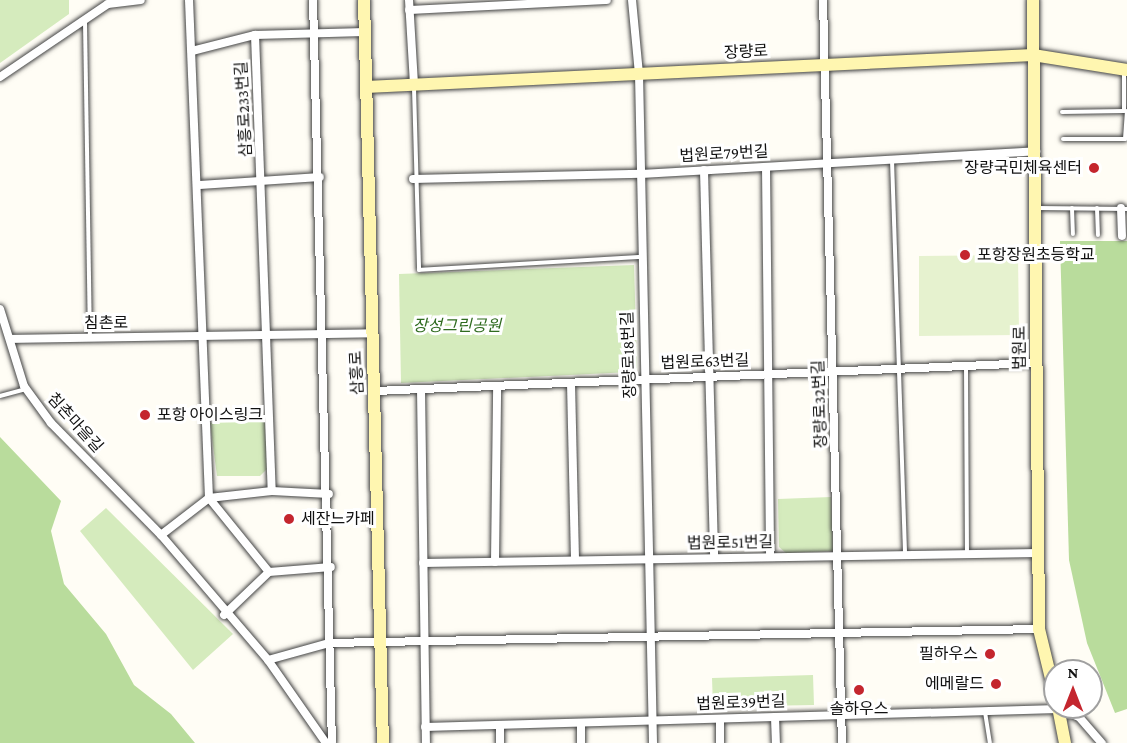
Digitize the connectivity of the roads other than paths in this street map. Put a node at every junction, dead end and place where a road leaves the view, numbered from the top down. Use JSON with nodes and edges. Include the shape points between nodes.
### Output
{"nodes":[{"id":1,"x":139,"y":0,"type":"edge"},
{"id":2,"x":189,"y":0,"type":"edge"},
{"id":3,"x":313,"y":0,"type":"edge"},
{"id":4,"x":364,"y":0,"type":"edge"},
{"id":5,"x":607,"y":0,"type":"edge"},
{"id":6,"x":632,"y":0,"type":"edge"},
{"id":7,"x":823,"y":0,"type":"edge"},
{"id":8,"x":1033,"y":0,"type":"edge"},
{"id":9,"x":409,"y":5,"type":"edge"},
{"id":10,"x":85,"y":21,"type":"junction"},
{"id":11,"x":315,"y":32,"type":"junction"},
{"id":12,"x":365,"y":32,"type":"junction"},
{"id":13,"x":255,"y":35,"type":"junction"},
{"id":14,"x":192,"y":51,"type":"junction"},
{"id":15,"x":1034,"y":55,"type":"junction"},
{"id":16,"x":826,"y":65,"type":"junction"},
{"id":17,"x":1125,"y":70,"type":"edge"},
{"id":18,"x":639,"y":74,"type":"junction"},
{"id":19,"x":0,"y":77,"type":"edge"},
{"id":20,"x":414,"y":85,"type":"junction"},
{"id":21,"x":366,"y":87,"type":"junction"},
{"id":22,"x":1125,"y":111,"type":"edge"},
{"id":23,"x":1062,"y":112,"type":"dead end"},
{"id":24,"x":1064,"y":139,"type":"dead end"},
{"id":25,"x":1036,"y":151,"type":"junction"},
{"id":26,"x":892,"y":157,"type":"junction"},
{"id":27,"x":828,"y":165,"type":"junction"},
{"id":28,"x":766,"y":167,"type":"junction"},
{"id":29,"x":704,"y":170,"type":"junction"},
{"id":30,"x":641,"y":174,"type":"junction"},
{"id":31,"x":320,"y":177,"type":"junction"},
{"id":32,"x":413,"y":179,"type":"junction"},
{"id":33,"x":262,"y":182,"type":"junction"},
{"id":34,"x":200,"y":185,"type":"junction"},
{"id":35,"x":1038,"y":208,"type":"junction"},
{"id":36,"x":1072,"y":208,"type":"junction"},
{"id":37,"x":1097,"y":208,"type":"junction"},
{"id":38,"x":1124,"y":208,"type":"edge"},
{"id":39,"x":1073,"y":234,"type":"dead end"},
{"id":40,"x":1098,"y":235,"type":"dead end"},
{"id":41,"x":1122,"y":236,"type":"dead end"},
{"id":42,"x":640,"y":258,"type":"junction"},
{"id":43,"x":0,"y":309,"type":"edge"},
{"id":44,"x":372,"y":333,"type":"junction"},
{"id":45,"x":325,"y":334,"type":"junction"},
{"id":46,"x":90,"y":337,"type":"junction"},
{"id":47,"x":201,"y":338,"type":"junction"},
{"id":48,"x":267,"y":338,"type":"junction"},
{"id":49,"x":10,"y":339,"type":"junction"},
{"id":50,"x":1036,"y":363,"type":"junction"},
{"id":51,"x":966,"y":366,"type":"junction"},
{"id":52,"x":898,"y":369,"type":"junction"},
{"id":53,"x":834,"y":371,"type":"junction"},
{"id":54,"x":769,"y":374,"type":"junction"},
{"id":55,"x":707,"y":377,"type":"junction"},
{"id":56,"x":645,"y":380,"type":"junction"},
{"id":57,"x":571,"y":383,"type":"junction"},
{"id":58,"x":497,"y":386,"type":"junction"},
{"id":59,"x":26,"y":389,"type":"junction"},
{"id":60,"x":421,"y":389,"type":"junction"},
{"id":61,"x":375,"y":391,"type":"junction"},
{"id":62,"x":0,"y":396,"type":"edge"},
{"id":63,"x":272,"y":491,"type":"junction"},
{"id":64,"x":329,"y":494,"type":"junction"},
{"id":65,"x":209,"y":498,"type":"junction"},
{"id":66,"x":161,"y":535,"type":"junction"},
{"id":67,"x":1038,"y":553,"type":"junction"},
{"id":68,"x":967,"y":554,"type":"junction"},
{"id":69,"x":905,"y":555,"type":"junction"},
{"id":70,"x":840,"y":556,"type":"junction"},
{"id":71,"x":770,"y":557,"type":"junction"},
{"id":72,"x":714,"y":558,"type":"junction"},
{"id":73,"x":651,"y":559,"type":"junction"},
{"id":74,"x":575,"y":561,"type":"junction"},
{"id":75,"x":495,"y":562,"type":"junction"},
{"id":76,"x":423,"y":563,"type":"junction"},
{"id":77,"x":331,"y":567,"type":"junction"},
{"id":78,"x":269,"y":572,"type":"junction"},
{"id":79,"x":224,"y":615,"type":"junction"},
{"id":80,"x":1040,"y":629,"type":"junction"},
{"id":81,"x":839,"y":631,"type":"junction"},
{"id":82,"x":650,"y":636,"type":"junction"},
{"id":83,"x":422,"y":641,"type":"junction"},
{"id":84,"x":329,"y":643,"type":"junction"},
{"id":85,"x":378,"y":643,"type":"junction"},
{"id":86,"x":1047,"y":659,"type":"edge"},
{"id":87,"x":268,"y":660,"type":"junction"},
{"id":88,"x":1043,"y":709,"type":"edge"},
{"id":89,"x":985,"y":711,"type":"junction"},
{"id":90,"x":841,"y":716,"type":"junction"},
{"id":91,"x":775,"y":717,"type":"junction"},
{"id":92,"x":720,"y":719,"type":"junction"},
{"id":93,"x":1060,"y":719,"type":"edge"},
{"id":94,"x":1081,"y":719,"type":"edge"},
{"id":95,"x":653,"y":720,"type":"junction"},
{"id":96,"x":581,"y":723,"type":"junction"},
{"id":97,"x":500,"y":725,"type":"junction"},
{"id":98,"x":425,"y":727,"type":"junction"},
{"id":99,"x":326,"y":743,"type":"edge"},
{"id":100,"x":332,"y":743,"type":"edge"},
{"id":101,"x":383,"y":743,"type":"edge"},
{"id":102,"x":426,"y":743,"type":"edge"},
{"id":103,"x":501,"y":743,"type":"edge"},
{"id":104,"x":581,"y":743,"type":"edge"},
{"id":105,"x":653,"y":743,"type":"edge"},
{"id":106,"x":720,"y":743,"type":"edge"},
{"id":107,"x":776,"y":743,"type":"edge"},
{"id":108,"x":842,"y":743,"type":"edge"},
{"id":109,"x":990,"y":743,"type":"edge"},
{"id":110,"x":1065,"y":743,"type":"edge"},
{"id":111,"x":1102,"y":743,"type":"edge"}],
"edges":[{"from":1,"to":10,"type":"street","via":[[108,4]]},
{"from":2,"to":14,"type":"street"},
{"from":3,"to":11,"type":"street"},
{"from":4,"to":12,"type":"main road","name":"삼흥로"},
{"from":5,"to":9,"type":"street"},
{"from":6,"to":18,"type":"street","name":"장량로18번길"},
{"from":7,"to":16,"type":"street","name":"장량로32번길"},
{"from":8,"to":15,"type":"main road","name":"법원로"},
{"from":9,"to":20,"type":"street"},
{"from":10,"to":19,"type":"street"},
{"from":10,"to":46,"type":"lane"},
{"from":11,"to":12,"type":"street","name":"삼흥로233번길"},
{"from":11,"to":13,"type":"street","name":"삼흥로233번길"},
{"from":11,"to":31,"type":"street"},
{"from":12,"to":21,"type":"main road","name":"삼흥로"},
{"from":13,"to":14,"type":"street","name":"삼흥로233번길"},
{"from":13,"to":33,"type":"street","name":"삼흥로233번길"},
{"from":14,"to":34,"type":"street"},
{"from":15,"to":16,"type":"main road","name":"장량로"},
{"from":15,"to":17,"type":"main road","name":"장량로"},
{"from":15,"to":25,"type":"main road","name":"법원로"},
{"from":16,"to":18,"type":"main road","name":"장량로"},
{"from":16,"to":27,"type":"street","name":"장량로32번길"},
{"from":17,"to":22,"type":"lane"},
{"from":18,"to":20,"type":"main road","name":"장량로"},
{"from":18,"to":30,"type":"street","name":"장량로18번길"},
{"from":20,"to":21,"type":"main road","name":"장량로"},
{"from":20,"to":32,"type":"lane"},
{"from":21,"to":44,"type":"main road","name":"삼흥로"},
{"from":22,"to":23,"type":"lane"},
{"from":22,"to":24,"type":"lane","via":[[1125,138]]},
{"from":25,"to":26,"type":"street","name":"법원로79번길"},
{"from":25,"to":35,"type":"main road","name":"법원로"},
{"from":26,"to":27,"type":"street","name":"법원로79번길"},
{"from":26,"to":52,"type":"lane"},
{"from":27,"to":28,"type":"street","name":"법원로79번길"},
{"from":27,"to":53,"type":"street","name":"장량로32번길"},
{"from":28,"to":29,"type":"street","name":"법원로79번길"},
{"from":28,"to":54,"type":"street"},
{"from":29,"to":30,"type":"street","name":"법원로79번길"},
{"from":29,"to":55,"type":"street"},
{"from":30,"to":32,"type":"street","name":"법원로79번길"},
{"from":30,"to":42,"type":"street","name":"장량로18번길"},
{"from":31,"to":33,"type":"street"},
{"from":31,"to":45,"type":"street"},
{"from":32,"to":42,"type":"lane","via":[[419,270]]},
{"from":33,"to":34,"type":"street"},
{"from":33,"to":48,"type":"street"},
{"from":34,"to":47,"type":"street"},
{"from":35,"to":36,"type":"lane"},
{"from":35,"to":50,"type":"main road","name":"법원로"},
{"from":36,"to":37,"type":"lane"},
{"from":36,"to":39,"type":"lane"},
{"from":37,"to":38,"type":"lane"},
{"from":37,"to":40,"type":"lane"},
{"from":38,"to":41,"type":"street"},
{"from":42,"to":56,"type":"street","name":"장량로18번길"},
{"from":43,"to":49,"type":"street","name":"침촌마을길"},
{"from":44,"to":45,"type":"street","name":"침촌로"},
{"from":44,"to":61,"type":"main road","name":"삼흥로"},
{"from":45,"to":48,"type":"street","name":"침촌로"},
{"from":45,"to":64,"type":"street"},
{"from":46,"to":47,"type":"street","name":"침촌로"},
{"from":46,"to":49,"type":"street","name":"침촌로"},
{"from":47,"to":48,"type":"street","name":"침촌로"},
{"from":47,"to":65,"type":"street"},
{"from":48,"to":63,"type":"street"},
{"from":49,"to":59,"type":"street","name":"침촌마을길"},
{"from":50,"to":51,"type":"street","name":"법원로63번길"},
{"from":50,"to":67,"type":"main road","name":"법원로"},
{"from":51,"to":52,"type":"street","name":"법원로63번길"},
{"from":51,"to":68,"type":"lane"},
{"from":52,"to":53,"type":"street","name":"법원로63번길"},
{"from":52,"to":69,"type":"lane"},
{"from":53,"to":54,"type":"street","name":"법원로63번길"},
{"from":53,"to":70,"type":"street","name":"장량로32번길"},
{"from":54,"to":55,"type":"street","name":"법원로63번길"},
{"from":54,"to":71,"type":"street"},
{"from":55,"to":56,"type":"street","name":"법원로63번길"},
{"from":55,"to":72,"type":"street"},
{"from":56,"to":57,"type":"street","name":"법원로63번길"},
{"from":56,"to":73,"type":"street","name":"장량로18번길"},
{"from":57,"to":58,"type":"street","name":"법원로63번길"},
{"from":57,"to":74,"type":"street"},
{"from":58,"to":60,"type":"street","name":"법원로63번길"},
{"from":58,"to":75,"type":"street"},
{"from":59,"to":62,"type":"lane"},
{"from":59,"to":66,"type":"street","name":"침촌마을길","via":[[51,423]]},
{"from":60,"to":61,"type":"street","name":"법원로63번길"},
{"from":60,"to":76,"type":"street"},
{"from":61,"to":85,"type":"main road","name":"삼흥로"},
{"from":63,"to":64,"type":"street"},
{"from":63,"to":65,"type":"street"},
{"from":64,"to":77,"type":"street"},
{"from":65,"to":66,"type":"street"},
{"from":65,"to":78,"type":"street"},
{"from":66,"to":79,"type":"street","name":"침촌마을길"},
{"from":67,"to":68,"type":"street","name":"법원로51번길"},
{"from":67,"to":80,"type":"main road","name":"법원로"},
{"from":68,"to":69,"type":"street","name":"법원로51번길"},
{"from":69,"to":70,"type":"street","name":"법원로51번길"},
{"from":70,"to":71,"type":"street","name":"법원로51번길"},
{"from":70,"to":81,"type":"street","name":"장량로32번길"},
{"from":71,"to":72,"type":"street","name":"법원로51번길"},
{"from":72,"to":73,"type":"street","name":"법원로51번길"},
{"from":73,"to":74,"type":"street","name":"법원로51번길"},
{"from":73,"to":82,"type":"street","name":"장량로18번길"},
{"from":74,"to":75,"type":"street","name":"법원로51번길"},
{"from":75,"to":76,"type":"street","name":"법원로51번길"},
{"from":76,"to":83,"type":"street"},
{"from":77,"to":78,"type":"street"},
{"from":77,"to":84,"type":"street"},
{"from":78,"to":79,"type":"street"},
{"from":79,"to":87,"type":"street","name":"침촌마을길"},
{"from":80,"to":81,"type":"street"},
{"from":80,"to":86,"type":"main road","name":"법원로"},
{"from":81,"to":82,"type":"street"},
{"from":81,"to":90,"type":"street","name":"장량로32번길"},
{"from":82,"to":83,"type":"street"},
{"from":82,"to":95,"type":"street","name":"장량로18번길"},
{"from":83,"to":85,"type":"street"},
{"from":83,"to":98,"type":"street"},
{"from":84,"to":85,"type":"street"},
{"from":84,"to":87,"type":"street"},
{"from":84,"to":100,"type":"street"},
{"from":85,"to":101,"type":"main road","name":"삼흥로"},
{"from":87,"to":99,"type":"street","name":"침촌마을길"},
{"from":88,"to":89,"type":"street","name":"법원로39번길"},
{"from":89,"to":90,"type":"street","name":"법원로39번길"},
{"from":89,"to":109,"type":"lane"},
{"from":90,"to":91,"type":"street","name":"법원로39번길"},
{"from":90,"to":108,"type":"street","name":"장량로32번길"},
{"from":91,"to":92,"type":"street","name":"법원로39번길"},
{"from":91,"to":107,"type":"street"},
{"from":92,"to":95,"type":"street","name":"법원로39번길"},
{"from":92,"to":106,"type":"street"},
{"from":93,"to":110,"type":"main road"},
{"from":94,"to":111,"type":"street"},
{"from":95,"to":96,"type":"street","name":"법원로39번길"},
{"from":95,"to":105,"type":"street","name":"장량로18번길"},
{"from":96,"to":97,"type":"street","name":"법원로39번길"},
{"from":96,"to":104,"type":"street"},
{"from":97,"to":98,"type":"street","name":"법원로39번길"},
{"from":97,"to":103,"type":"street"},
{"from":98,"to":102,"type":"street"}]}
